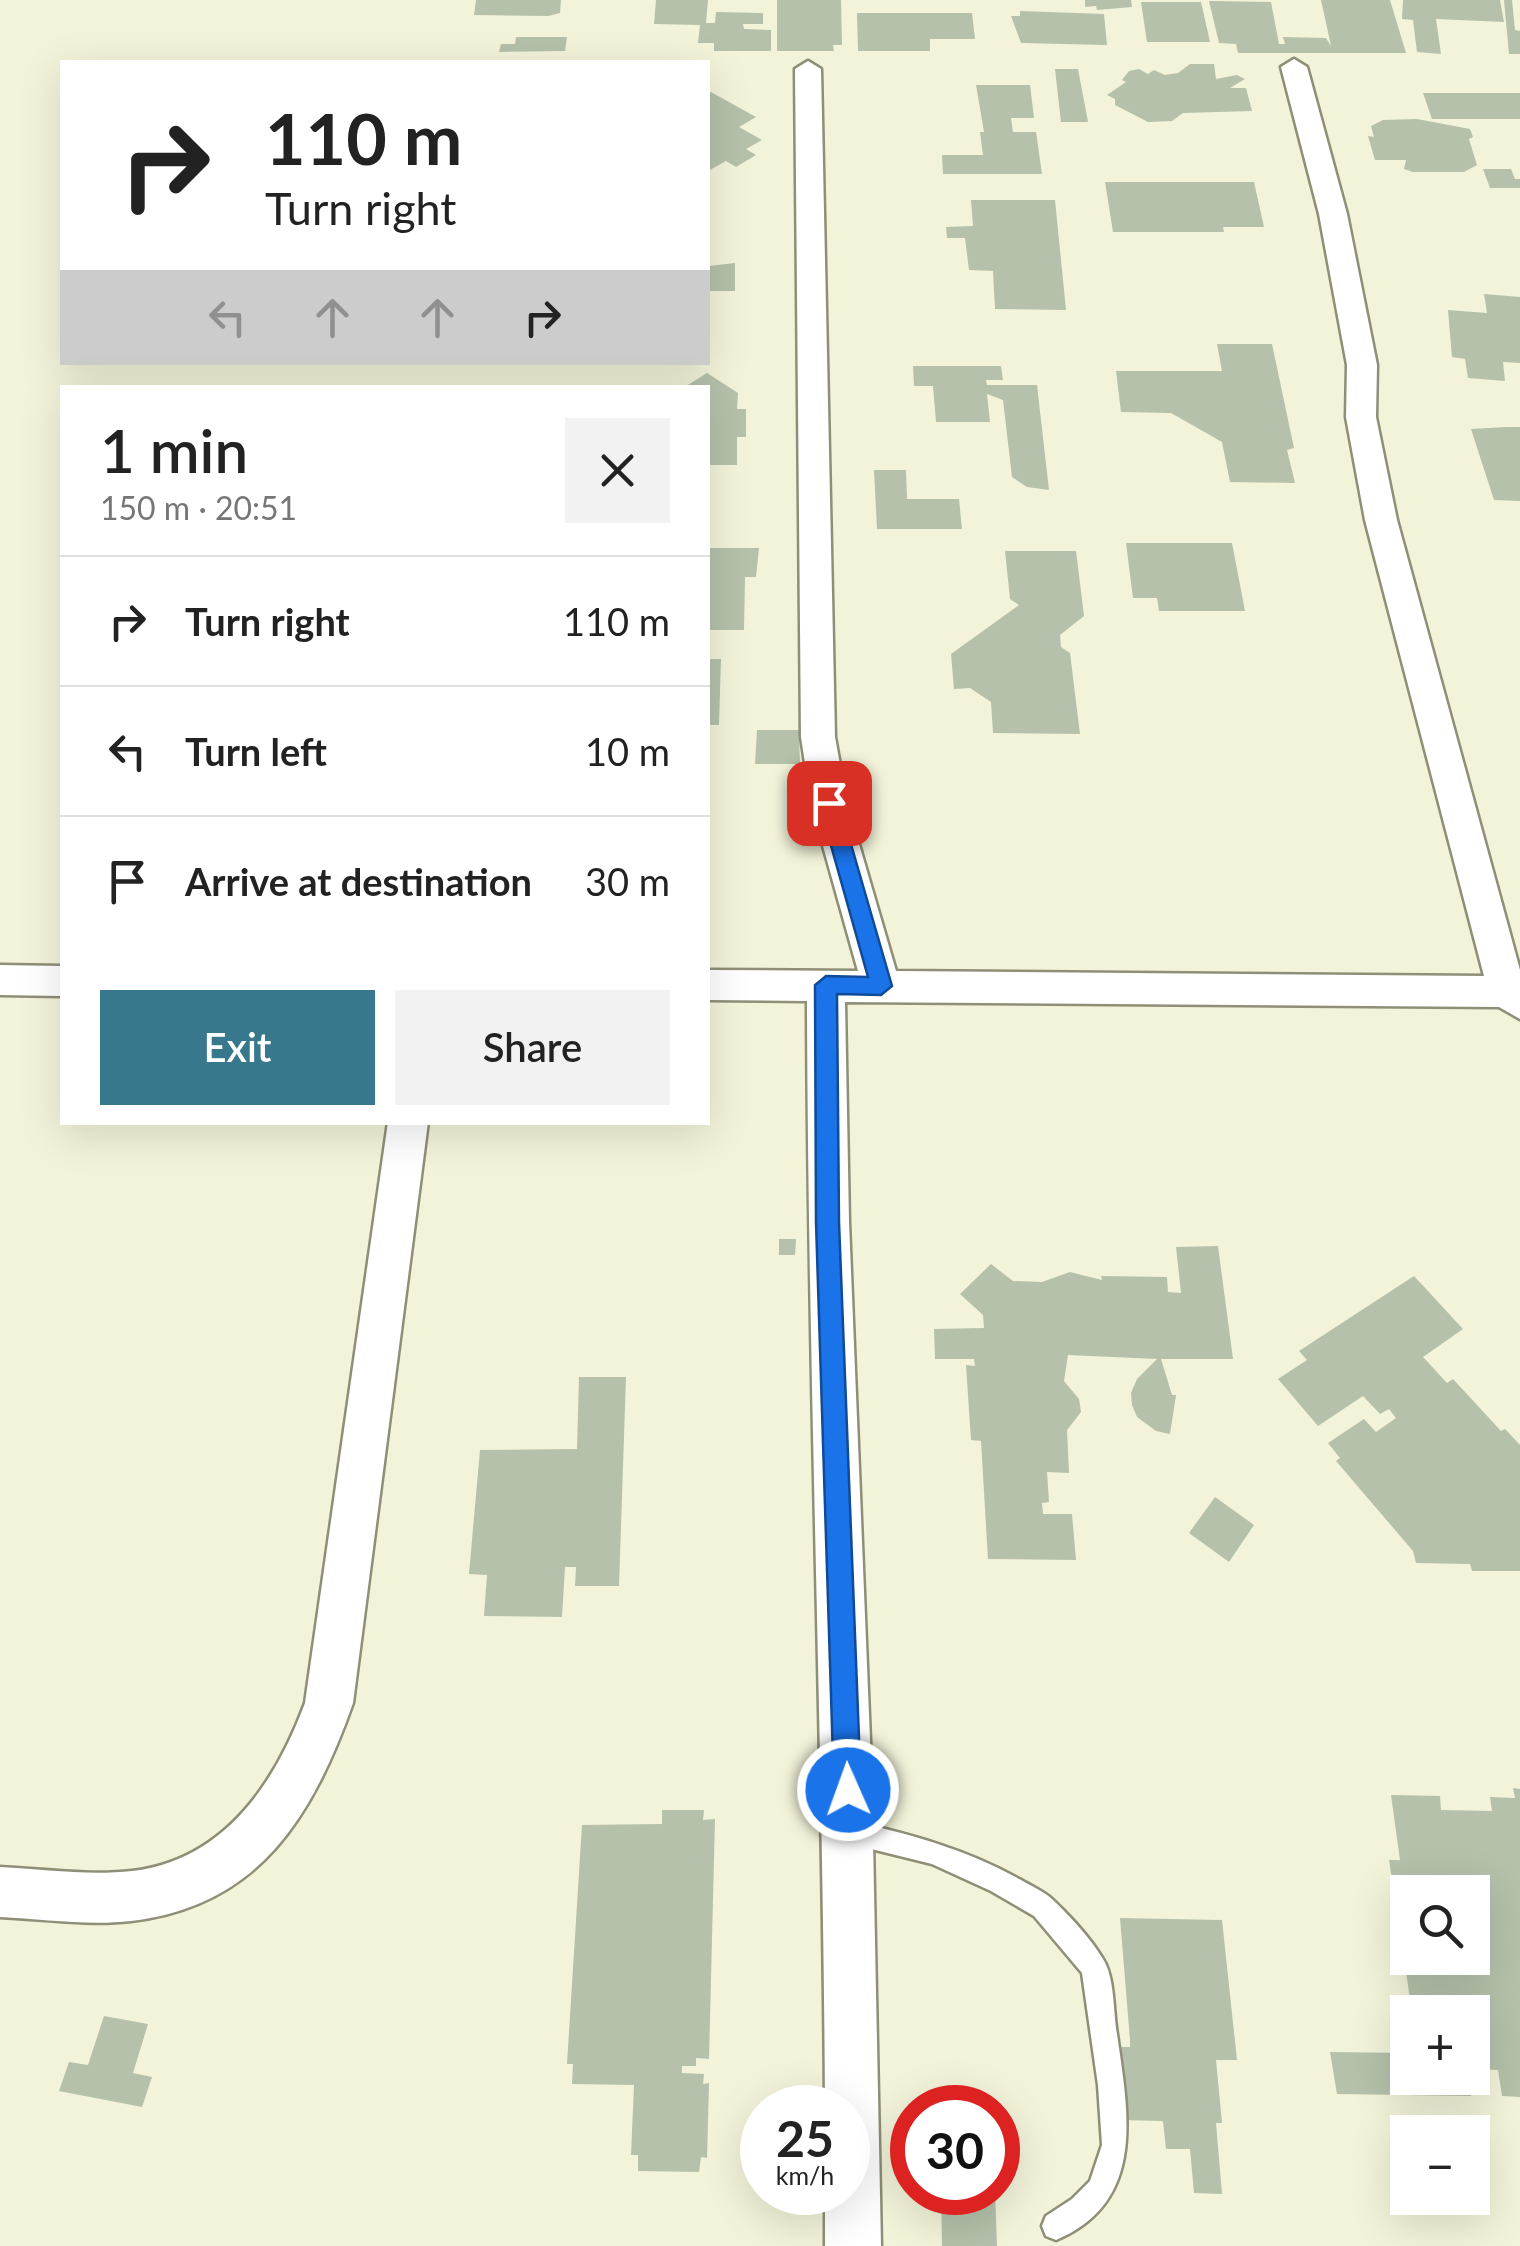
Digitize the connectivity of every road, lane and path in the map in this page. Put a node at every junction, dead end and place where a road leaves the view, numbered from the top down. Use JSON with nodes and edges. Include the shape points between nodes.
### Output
{"nodes":[{"id":1,"x":1294,"y":67,"type":"dead end"},
{"id":2,"x":808,"y":69,"type":"dead end"},
{"id":3,"x":0,"y":980,"type":"edge"},
{"id":4,"x":60,"y":981,"type":"edge"},
{"id":5,"x":710,"y":985,"type":"edge"},
{"id":6,"x":826,"y":985,"type":"junction"},
{"id":7,"x":881,"y":986,"type":"junction"},
{"id":8,"x":1516,"y":996,"type":"edge"},
{"id":9,"x":408,"y":1125,"type":"edge"},
{"id":10,"x":848,"y":1832,"type":"junction"},
{"id":11,"x":0,"y":1892,"type":"edge"},
{"id":12,"x":1056,"y":2226,"type":"dead end"},
{"id":13,"x":853,"y":2246,"type":"edge"}],
"edges":[{"from":1,"to":8,"type":"street","via":[[1337,233],[1381,520]]},
{"from":2,"to":7,"type":"street","via":[[818,737],[829,803]]},
{"from":3,"to":4,"type":"street"},
{"from":5,"to":6,"type":"street"},
{"from":6,"to":7,"type":"street"},
{"from":6,"to":10,"type":"street"},
{"from":7,"to":8,"type":"street"},
{"from":9,"to":11,"type":"street","via":[[329,1702],[298,1782],[252,1841],[175,1889],[131,1896]]},
{"from":10,"to":12,"type":"lane","via":[[933,1852],[1000,1882],[1043,1907],[1094,1968],[1114,2145],[1101,2189]]},
{"from":10,"to":13,"type":"street"}]}
